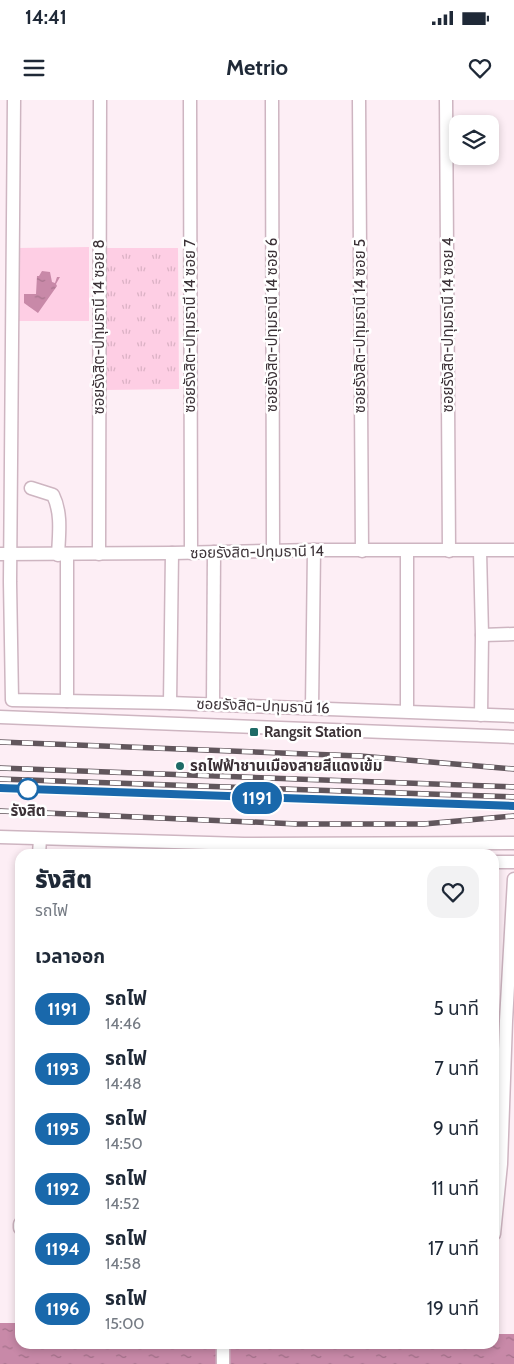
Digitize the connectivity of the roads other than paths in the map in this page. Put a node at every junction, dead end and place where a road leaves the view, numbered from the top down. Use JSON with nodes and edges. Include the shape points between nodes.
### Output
{"nodes":[{"id":1,"x":14,"y":100,"type":"edge"},
{"id":2,"x":100,"y":100,"type":"edge"},
{"id":3,"x":190,"y":100,"type":"edge"},
{"id":4,"x":272,"y":100,"type":"edge"},
{"id":5,"x":359,"y":100,"type":"edge"},
{"id":6,"x":446,"y":100,"type":"edge"},
{"id":7,"x":31,"y":488,"type":"dead end"},
{"id":8,"x":314,"y":550,"type":"junction"},
{"id":9,"x":514,"y":550,"type":"edge"},
{"id":10,"x":273,"y":551,"type":"junction"},
{"id":11,"x":362,"y":551,"type":"junction"},
{"id":12,"x":407,"y":551,"type":"junction"},
{"id":13,"x":450,"y":551,"type":"junction"},
{"id":14,"x":480,"y":551,"type":"junction"},
{"id":15,"x":214,"y":552,"type":"junction"},
{"id":16,"x":172,"y":553,"type":"junction"},
{"id":17,"x":191,"y":553,"type":"junction"},
{"id":18,"x":5,"y":554,"type":"edge"},
{"id":19,"x":63,"y":554,"type":"junction"},
{"id":20,"x":99,"y":554,"type":"junction"},
{"id":21,"x":482,"y":634,"type":"junction"},
{"id":22,"x":514,"y":634,"type":"edge"},
{"id":23,"x":67,"y":701,"type":"junction"},
{"id":24,"x":170,"y":702,"type":"junction"},
{"id":25,"x":213,"y":704,"type":"junction"},
{"id":26,"x":312,"y":707,"type":"junction"},
{"id":27,"x":407,"y":711,"type":"junction"},
{"id":28,"x":481,"y":715,"type":"junction"},
{"id":29,"x":514,"y":716,"type":"edge"},
{"id":30,"x":0,"y":717,"type":"edge"},
{"id":31,"x":514,"y":737,"type":"edge"},
{"id":32,"x":0,"y":837,"type":"edge"},
{"id":33,"x":40,"y":839,"type":"junction"},
{"id":34,"x":514,"y":843,"type":"edge"},
{"id":35,"x":39,"y":849,"type":"edge"},
{"id":36,"x":499,"y":862,"type":"edge"},
{"id":37,"x":514,"y":862,"type":"edge"},
{"id":38,"x":514,"y":879,"type":"edge"},
{"id":39,"x":500,"y":1021,"type":"edge"},
{"id":40,"x":499,"y":1184,"type":"edge"},
{"id":41,"x":224,"y":1349,"type":"edge"},
{"id":42,"x":223,"y":1364,"type":"edge"}],
"edges":[{"from":1,"to":18,"type":"street"},
{"from":2,"to":20,"type":"street","name":"ซอยรังสิต-ปทุมธานี 14 ซอย 8"},
{"from":3,"to":17,"type":"street","name":"ซอยรังสิต-ปทุมธานี 14 ซอย 7"},
{"from":4,"to":10,"type":"street","name":"ซอยรังสิต-ปทุมธานี 14 ซอย 6"},
{"from":5,"to":11,"type":"street","name":"ซอยรังสิต-ปทุมธานี 14 ซอย 5"},
{"from":6,"to":13,"type":"street","name":"ซอยรังสิต-ปทุมธานี 14 ซอย 4"},
{"from":7,"to":19,"type":"street","via":[[53,495],[59,514]]},
{"from":8,"to":10,"type":"street","name":"ซอยรังสิต-ปทุมธานี 14"},
{"from":8,"to":11,"type":"street","name":"ซอยรังสิต-ปทุมธานี 14"},
{"from":8,"to":26,"type":"street"},
{"from":9,"to":14,"type":"street","name":"ซอยรังสิต-ปทุมธานี 14"},
{"from":10,"to":15,"type":"street","name":"ซอยรังสิต-ปทุมธานี 14"},
{"from":11,"to":12,"type":"street","name":"ซอยรังสิต-ปทุมธานี 14"},
{"from":12,"to":13,"type":"street","name":"ซอยรังสิต-ปทุมธานี 14"},
{"from":12,"to":27,"type":"street"},
{"from":13,"to":14,"type":"street","name":"ซอยรังสิต-ปทุมธานี 14"},
{"from":14,"to":21,"type":"street"},
{"from":15,"to":17,"type":"street","name":"ซอยรังสิต-ปทุมธานี 14"},
{"from":15,"to":25,"type":"street"},
{"from":16,"to":17,"type":"street","name":"ซอยรังสิต-ปทุมธานี 14"},
{"from":16,"to":20,"type":"street","name":"ซอยรังสิต-ปทุมธานี 14"},
{"from":16,"to":24,"type":"street"},
{"from":18,"to":19,"type":"street","name":"ซอยรังสิต-ปทุมธานี 14"},
{"from":18,"to":23,"type":"street","name":"ซอยรังสิต-ปทุมธานี 16","via":[[12,700]]},
{"from":19,"to":20,"type":"street","name":"ซอยรังสิต-ปทุมธานี 14"},
{"from":19,"to":23,"type":"street"},
{"from":21,"to":22,"type":"street"},
{"from":21,"to":28,"type":"street"},
{"from":23,"to":24,"type":"street","name":"ซอยรังสิต-ปทุมธานี 16"},
{"from":24,"to":25,"type":"street","name":"ซอยรังสิต-ปทุมธานี 16"},
{"from":25,"to":26,"type":"street","name":"ซอยรังสิต-ปทุมธานี 16"},
{"from":26,"to":27,"type":"street","name":"ซอยรังสิต-ปทุมธานี 16"},
{"from":27,"to":28,"type":"street","name":"ซอยรังสิต-ปทุมธานี 16"},
{"from":28,"to":29,"type":"street","name":"ซอยรังสิต-ปทุมธานี 16"},
{"from":30,"to":31,"type":"street"},
{"from":32,"to":33,"type":"street"},
{"from":33,"to":34,"type":"street","via":[[244,844]]},
{"from":33,"to":35,"type":"street"},
{"from":36,"to":37,"type":"street"},
{"from":38,"to":39,"type":"street"},
{"from":39,"to":40,"type":"street"},
{"from":41,"to":42,"type":"street"}]}
